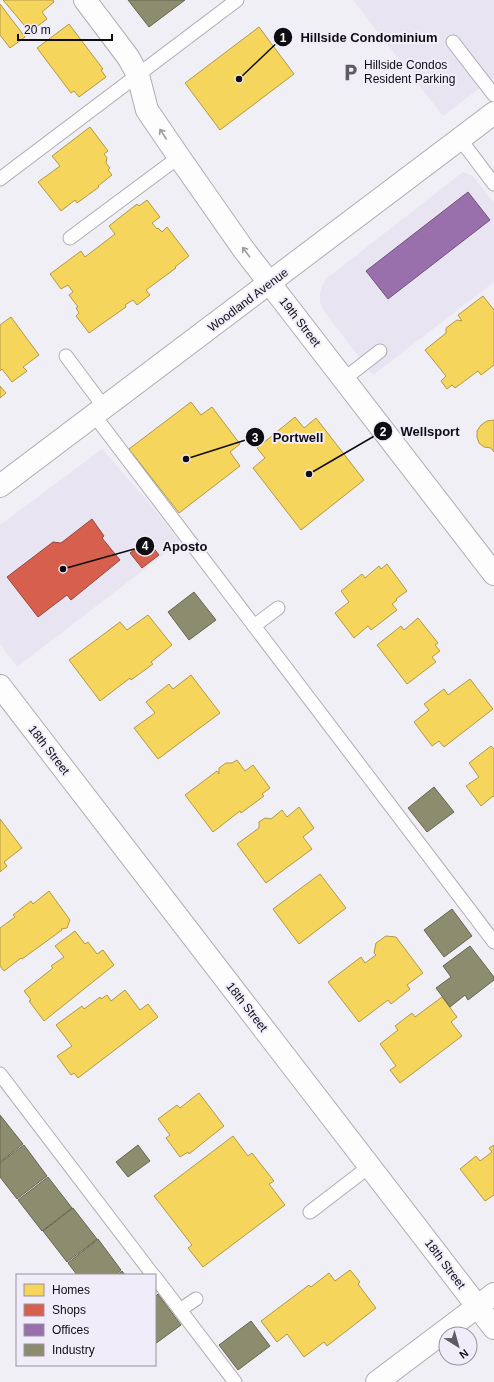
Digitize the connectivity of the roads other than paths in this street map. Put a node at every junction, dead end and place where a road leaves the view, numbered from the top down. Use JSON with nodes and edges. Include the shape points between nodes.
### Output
{"nodes":[{"id":1,"x":85,"y":0,"type":"edge"},
{"id":2,"x":237,"y":0,"type":"edge"},
{"id":3,"x":452,"y":42,"type":"dead end"},
{"id":4,"x":138,"y":75,"type":"junction"},
{"id":5,"x":494,"y":96,"type":"edge"},
{"id":6,"x":494,"y":113,"type":"edge"},
{"id":7,"x":460,"y":139,"type":"junction"},
{"id":8,"x":179,"y":158,"type":"junction"},
{"id":9,"x":0,"y":179,"type":"edge"},
{"id":10,"x":494,"y":184,"type":"edge"},
{"id":11,"x":70,"y":238,"type":"dead end"},
{"id":12,"x":270,"y":283,"type":"junction"},
{"id":13,"x":380,"y":351,"type":"dead end"},
{"id":14,"x":66,"y":356,"type":"dead end"},
{"id":15,"x":344,"y":379,"type":"junction"},
{"id":16,"x":99,"y":411,"type":"junction"},
{"id":17,"x":0,"y":486,"type":"edge"},
{"id":18,"x":494,"y":574,"type":"edge"},
{"id":19,"x":278,"y":608,"type":"dead end"},
{"id":20,"x":254,"y":626,"type":"junction"},
{"id":21,"x":0,"y":686,"type":"edge"},
{"id":22,"x":494,"y":942,"type":"edge"},
{"id":23,"x":0,"y":1074,"type":"edge"},
{"id":24,"x":370,"y":1166,"type":"junction"},
{"id":25,"x":310,"y":1212,"type":"dead end"},
{"id":26,"x":152,"y":1274,"type":"edge"},
{"id":27,"x":156,"y":1279,"type":"edge"},
{"id":28,"x":196,"y":1299,"type":"dead end"},
{"id":29,"x":486,"y":1301,"type":"edge"},
{"id":30,"x":180,"y":1310,"type":"junction"},
{"id":31,"x":494,"y":1328,"type":"edge"},
{"id":32,"x":236,"y":1382,"type":"edge"},
{"id":33,"x":377,"y":1382,"type":"edge"}],
"edges":[{"from":1,"to":4,"type":"street","name":"19th Street","via":[[128,57]]},
{"from":2,"to":4,"type":"lane"},
{"from":3,"to":5,"type":"lane"},
{"from":8,"to":4,"type":"street","name":"19th Street","one_way":true,"via":[[147,110]]},
{"from":4,"to":9,"type":"lane"},
{"from":6,"to":7,"type":"street","name":"Woodland Avenue"},
{"from":7,"to":10,"type":"lane"},
{"from":7,"to":12,"type":"street","name":"Woodland Avenue"},
{"from":8,"to":11,"type":"lane"},
{"from":12,"to":8,"type":"street","name":"19th Street","one_way":true},
{"from":12,"to":15,"type":"street","name":"19th Street"},
{"from":12,"to":16,"type":"street","name":"Woodland Avenue"},
{"from":13,"to":15,"type":"lane"},
{"from":14,"to":16,"type":"lane"},
{"from":15,"to":18,"type":"street","name":"19th Street"},
{"from":16,"to":17,"type":"street","name":"Woodland Avenue"},
{"from":16,"to":20,"type":"lane"},
{"from":19,"to":20,"type":"lane"},
{"from":20,"to":22,"type":"lane"},
{"from":21,"to":24,"type":"street","name":"18th Street"},
{"from":23,"to":26,"type":"lane"},
{"from":24,"to":25,"type":"lane"},
{"from":24,"to":29,"type":"street","name":"18th Street"},
{"from":27,"to":30,"type":"lane"},
{"from":28,"to":30,"type":"lane"},
{"from":29,"to":31,"type":"street","name":"18th Street"},
{"from":29,"to":33,"type":"street"},
{"from":30,"to":32,"type":"lane"}]}
